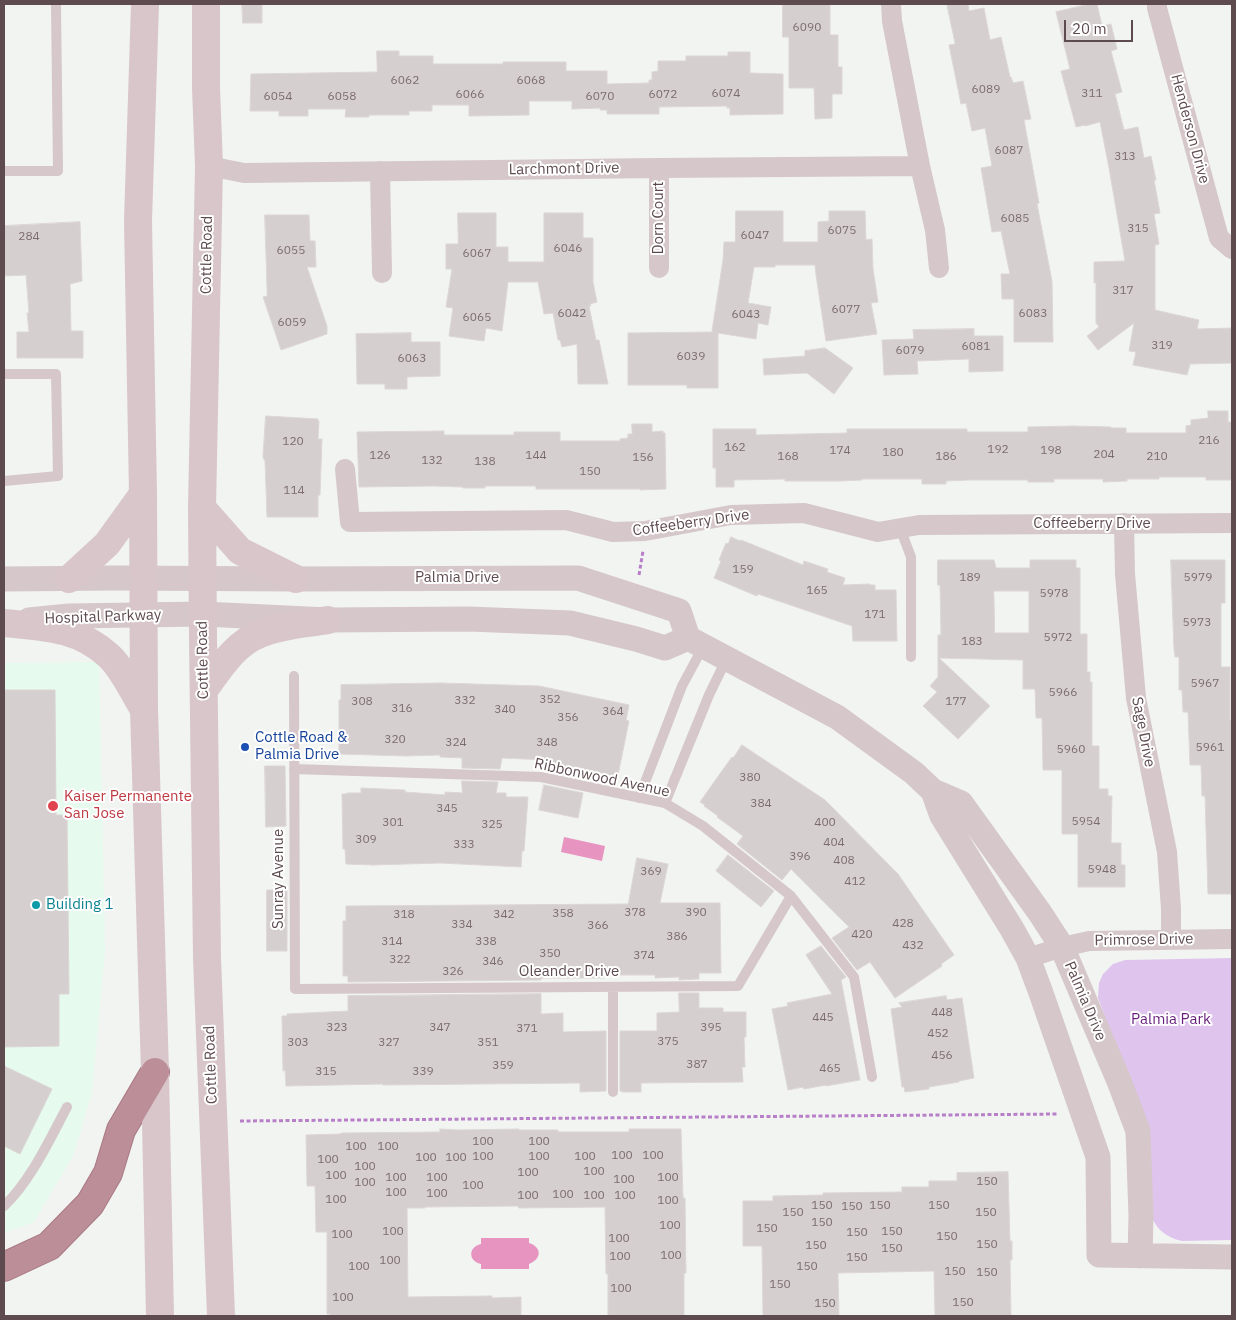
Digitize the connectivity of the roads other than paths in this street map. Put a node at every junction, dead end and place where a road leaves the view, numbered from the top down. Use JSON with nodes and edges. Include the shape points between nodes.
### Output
{"nodes":[{"id":1,"x":56,"y":4,"type":"edge"},
{"id":2,"x":145,"y":4,"type":"edge"},
{"id":3,"x":206,"y":4,"type":"edge"},
{"id":4,"x":891,"y":4,"type":"edge"},
{"id":5,"x":1157,"y":4,"type":"edge"},
{"id":6,"x":209,"y":166,"type":"junction"},
{"id":7,"x":920,"y":166,"type":"junction"},
{"id":8,"x":659,"y":168,"type":"junction"},
{"id":9,"x":4,"y":171,"type":"edge"},
{"id":10,"x":380,"y":171,"type":"junction"},
{"id":11,"x":1232,"y":250,"type":"edge"},
{"id":12,"x":659,"y":268,"type":"dead end"},
{"id":13,"x":939,"y":268,"type":"dead end"},
{"id":14,"x":382,"y":273,"type":"dead end"},
{"id":15,"x":4,"y":374,"type":"edge"},
{"id":16,"x":344,"y":469,"type":"dead end"},
{"id":17,"x":4,"y":481,"type":"edge"},
{"id":18,"x":143,"y":494,"type":"junction"},
{"id":19,"x":202,"y":508,"type":"junction"},
{"id":20,"x":1124,"y":523,"type":"junction"},
{"id":21,"x":1232,"y":523,"type":"edge"},
{"id":22,"x":900,"y":528,"type":"junction"},
{"id":23,"x":69,"y":579,"type":"junction"},
{"id":24,"x":143,"y":579,"type":"junction"},
{"id":25,"x":202,"y":579,"type":"junction"},
{"id":26,"x":296,"y":579,"type":"junction"},
{"id":27,"x":4,"y":580,"type":"edge"},
{"id":28,"x":143,"y":614,"type":"junction"},
{"id":29,"x":203,"y":614,"type":"junction"},
{"id":30,"x":328,"y":620,"type":"junction"},
{"id":31,"x":4,"y":622,"type":"edge"},
{"id":32,"x":696,"y":642,"type":"junction"},
{"id":33,"x":727,"y":658,"type":"junction"},
{"id":34,"x":911,"y":658,"type":"dead end"},
{"id":35,"x":294,"y":676,"type":"dead end"},
{"id":36,"x":204,"y":690,"type":"junction"},
{"id":37,"x":144,"y":709,"type":"junction"},
{"id":38,"x":294,"y":769,"type":"junction"},
{"id":39,"x":933,"y":791,"type":"junction"},
{"id":40,"x":639,"y":798,"type":"junction"},
{"id":41,"x":665,"y":803,"type":"junction"},
{"id":42,"x":790,"y":896,"type":"junction"},
{"id":43,"x":1232,"y":939,"type":"edge"},
{"id":44,"x":1171,"y":940,"type":"junction"},
{"id":45,"x":1062,"y":947,"type":"junction"},
{"id":46,"x":1028,"y":958,"type":"junction"},
{"id":47,"x":613,"y":987,"type":"junction"},
{"id":48,"x":295,"y":989,"type":"joint"},
{"id":49,"x":156,"y":1072,"type":"junction"},
{"id":50,"x":872,"y":1077,"type":"dead end"},
{"id":51,"x":612,"y":1092,"type":"dead end"},
{"id":52,"x":67,"y":1107,"type":"dead end"},
{"id":53,"x":4,"y":1206,"type":"edge"},
{"id":54,"x":1140,"y":1256,"type":"junction"},
{"id":55,"x":1232,"y":1257,"type":"edge"},
{"id":56,"x":4,"y":1267,"type":"edge"},
{"id":57,"x":160,"y":1316,"type":"edge"},
{"id":58,"x":221,"y":1316,"type":"edge"}],
"edges":[{"from":1,"to":9,"type":"lane","via":[[58,171]]},
{"from":2,"to":18,"type":"main road","via":[[138,221]]},
{"from":3,"to":6,"type":"main road","name":"Cottle Road"},
{"from":4,"to":7,"type":"street"},
{"from":5,"to":11,"type":"street","name":"Henderson Drive","via":[[1219,238]]},
{"from":6,"to":10,"type":"street","name":"Larchmont Drive","via":[[244,173]]},
{"from":6,"to":19,"type":"main road","name":"Cottle Road"},
{"from":7,"to":8,"type":"street","name":"Larchmont Drive"},
{"from":7,"to":13,"type":"street","via":[[935,230]]},
{"from":8,"to":10,"type":"street","name":"Larchmont Drive"},
{"from":8,"to":12,"type":"street","name":"Dorn Court"},
{"from":10,"to":14,"type":"street"},
{"from":15,"to":17,"type":"lane","via":[[56,374],[58,476]]},
{"from":16,"to":22,"type":"street","name":"Coffeeberry Drive","via":[[350,522],[566,520],[613,532],[645,531],[731,515],[804,513],[878,532]]},
{"from":18,"to":23,"type":"main road","via":[[107,544]]},
{"from":18,"to":24,"type":"main road"},
{"from":19,"to":25,"type":"main road","name":"Cottle Road"},
{"from":19,"to":26,"type":"main road","via":[[240,551]]},
{"from":20,"to":21,"type":"street","name":"Coffeeberry Drive"},
{"from":20,"to":22,"type":"street","name":"Coffeeberry Drive","via":[[919,525]]},
{"from":20,"to":44,"type":"street","name":"Sage Drive","via":[[1136,698],[1166,852]]},
{"from":22,"to":34,"type":"lane","via":[[910,557]]},
{"from":23,"to":24,"type":"street"},
{"from":23,"to":27,"type":"street"},
{"from":24,"to":25,"type":"street"},
{"from":24,"to":28,"type":"main road"},
{"from":25,"to":26,"type":"street","name":"Palmia Drive"},
{"from":25,"to":29,"type":"main road","name":"Cottle Road"},
{"from":26,"to":32,"type":"street","name":"Palmia Drive","via":[[578,578],[679,611]]},
{"from":28,"to":29,"type":"street","name":"Hospital Parkway"},
{"from":28,"to":31,"type":"street","name":"Hospital Parkway"},
{"from":28,"to":37,"type":"main road"},
{"from":29,"to":30,"type":"street"},
{"from":29,"to":36,"type":"main road","name":"Cottle Road"},
{"from":30,"to":32,"type":"street","via":[[469,619],[570,623],[665,648]]},
{"from":30,"to":36,"type":"main road","via":[[278,629],[245,642],[226,660]]},
{"from":31,"to":37,"type":"main road","via":[[53,628],[92,642],[110,656]]},
{"from":32,"to":33,"type":"street","name":"Palmia Drive"},
{"from":32,"to":40,"type":"lane"},
{"from":33,"to":39,"type":"street","name":"Palmia Drive","via":[[837,717],[914,773]]},
{"from":33,"to":41,"type":"lane"},
{"from":35,"to":38,"type":"lane","name":"Sunray Avenue"},
{"from":36,"to":58,"type":"main road","name":"Cottle Road","via":[[207,958]]},
{"from":37,"to":49,"type":"main road"},
{"from":38,"to":40,"type":"lane","name":"Ribbonwood Avenue","via":[[541,777]]},
{"from":38,"to":48,"type":"lane","name":"Sunray Avenue"},
{"from":39,"to":45,"type":"street","name":"Palmia Drive","via":[[961,803]]},
{"from":39,"to":46,"type":"street","name":"Palmia Drive","via":[[942,816]]},
{"from":40,"to":41,"type":"lane","name":"Ribbonwood Avenue"},
{"from":41,"to":42,"type":"lane","name":"Ribbonwood Avenue","via":[[703,826]]},
{"from":42,"to":47,"type":"lane","name":"Oleander Drive","via":[[738,986]]},
{"from":42,"to":50,"type":"lane","name":"Ribbonwood Avenue","via":[[854,977]]},
{"from":43,"to":44,"type":"street","name":"Primrose Drive"},
{"from":44,"to":45,"type":"street","name":"Primrose Drive","via":[[1089,941]]},
{"from":45,"to":46,"type":"street","name":"Primrose Drive"},
{"from":45,"to":54,"type":"street","name":"Palmia Drive","via":[[1138,1131]]},
{"from":46,"to":54,"type":"street","name":"Palmia Drive","via":[[1098,1156],[1099,1255]]},
{"from":47,"to":48,"type":"lane","name":"Oleander Drive"},
{"from":47,"to":51,"type":"lane"},
{"from":49,"to":56,"type":"highway","via":[[121,1130],[108,1173],[90,1204],[49,1246]]},
{"from":49,"to":57,"type":"main road"},
{"from":52,"to":53,"type":"lane","via":[[27,1179]]},
{"from":54,"to":55,"type":"street"}]}
